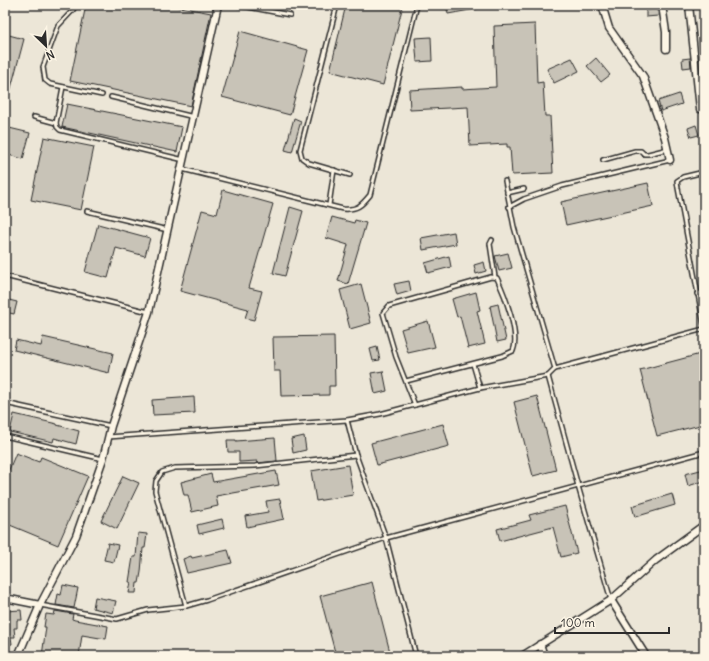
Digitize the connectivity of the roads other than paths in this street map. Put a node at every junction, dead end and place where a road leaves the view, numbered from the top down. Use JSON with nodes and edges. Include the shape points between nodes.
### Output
{"nodes":[{"id":1,"x":76,"y":5,"type":"edge"},
{"id":2,"x":218,"y":5,"type":"edge"},
{"id":3,"x":237,"y":5,"type":"edge"},
{"id":4,"x":265,"y":5,"type":"edge"},
{"id":5,"x":337,"y":5,"type":"edge"},
{"id":6,"x":417,"y":5,"type":"edge"},
{"id":7,"x":602,"y":5,"type":"edge"},
{"id":8,"x":662,"y":5,"type":"edge"},
{"id":9,"x":690,"y":5,"type":"edge"},
{"id":10,"x":264,"y":10,"type":"junction"},
{"id":11,"x":290,"y":15,"type":"dead end"},
{"id":12,"x":666,"y":49,"type":"dead end"},
{"id":13,"x":63,"y":87,"type":"junction"},
{"id":14,"x":102,"y":95,"type":"dead end"},
{"id":15,"x":112,"y":97,"type":"dead end"},
{"id":16,"x":700,"y":109,"type":"dead end"},
{"id":17,"x":34,"y":117,"type":"dead end"},
{"id":18,"x":194,"y":117,"type":"junction"},
{"id":19,"x":56,"y":124,"type":"junction"},
{"id":20,"x":668,"y":149,"type":"junction"},
{"id":21,"x":184,"y":160,"type":"junction"},
{"id":22,"x":603,"y":160,"type":"dead end"},
{"id":23,"x":670,"y":160,"type":"joint"},
{"id":24,"x":182,"y":168,"type":"junction"},
{"id":25,"x":334,"y":170,"type":"junction"},
{"id":26,"x":704,"y":172,"type":"edge"},
{"id":27,"x":350,"y":175,"type":"dead end"},
{"id":28,"x":505,"y":181,"type":"dead end"},
{"id":29,"x":524,"y":189,"type":"dead end"},
{"id":30,"x":507,"y":193,"type":"junction"},
{"id":31,"x":329,"y":205,"type":"junction"},
{"id":32,"x":509,"y":207,"type":"junction"},
{"id":33,"x":87,"y":211,"type":"dead end"},
{"id":34,"x":168,"y":230,"type":"junction"},
{"id":35,"x":492,"y":240,"type":"dead end"},
{"id":36,"x":5,"y":276,"type":"edge"},
{"id":37,"x":495,"y":277,"type":"junction"},
{"id":38,"x":704,"y":292,"type":"edge"},
{"id":39,"x":697,"y":294,"type":"junction"},
{"id":40,"x":149,"y":312,"type":"junction"},
{"id":41,"x":704,"y":328,"type":"edge"},
{"id":42,"x":474,"y":364,"type":"junction"},
{"id":43,"x":555,"y":370,"type":"junction"},
{"id":44,"x":548,"y":376,"type":"junction"},
{"id":45,"x":406,"y":381,"type":"junction"},
{"id":46,"x":480,"y":388,"type":"junction"},
{"id":47,"x":5,"y":403,"type":"edge"},
{"id":48,"x":415,"y":405,"type":"junction"},
{"id":49,"x":347,"y":420,"type":"junction"},
{"id":50,"x":111,"y":426,"type":"junction"},
{"id":51,"x":5,"y":436,"type":"edge"},
{"id":52,"x":108,"y":437,"type":"junction"},
{"id":53,"x":704,"y":452,"type":"edge"},
{"id":54,"x":356,"y":455,"type":"junction"},
{"id":55,"x":103,"y":459,"type":"junction"},
{"id":56,"x":578,"y":486,"type":"junction"},
{"id":57,"x":704,"y":525,"type":"edge"},
{"id":58,"x":386,"y":538,"type":"junction"},
{"id":59,"x":5,"y":598,"type":"edge"},
{"id":60,"x":611,"y":600,"type":"junction"},
{"id":61,"x":40,"y":605,"type":"junction"},
{"id":62,"x":186,"y":606,"type":"junction"},
{"id":63,"x":540,"y":644,"type":"junction"},
{"id":64,"x":18,"y":656,"type":"edge"},
{"id":65,"x":416,"y":656,"type":"edge"},
{"id":66,"x":522,"y":656,"type":"edge"},
{"id":67,"x":544,"y":656,"type":"edge"},
{"id":68,"x":646,"y":656,"type":"edge"}],
"edges":[{"from":1,"to":13,"type":"lane","via":[[58,26],[43,67],[45,80]]},
{"from":2,"to":18,"type":"street"},
{"from":3,"to":10,"type":"lane"},
{"from":4,"to":10,"type":"lane"},
{"from":5,"to":25,"type":"lane","via":[[300,150],[302,158],[310,163]]},
{"from":6,"to":31,"type":"lane","via":[[370,195],[362,205],[352,210]]},
{"from":7,"to":20,"type":"street","via":[[609,28],[643,76]]},
{"from":8,"to":12,"type":"street"},
{"from":9,"to":16,"type":"street"},
{"from":10,"to":11,"type":"lane"},
{"from":13,"to":14,"type":"lane"},
{"from":13,"to":19,"type":"lane"},
{"from":15,"to":18,"type":"lane"},
{"from":17,"to":19,"type":"lane"},
{"from":18,"to":21,"type":"street"},
{"from":19,"to":21,"type":"lane","via":[[60,130]]},
{"from":20,"to":22,"type":"lane","via":[[648,154],[635,151]]},
{"from":20,"to":23,"type":"street"},
{"from":21,"to":24,"type":"street"},
{"from":23,"to":32,"type":"lane","via":[[562,186]]},
{"from":24,"to":31,"type":"lane"},
{"from":24,"to":34,"type":"street"},
{"from":25,"to":27,"type":"lane"},
{"from":25,"to":31,"type":"lane"},
{"from":26,"to":39,"type":"lane","via":[[677,181]]},
{"from":28,"to":30,"type":"lane"},
{"from":29,"to":30,"type":"lane"},
{"from":30,"to":32,"type":"lane"},
{"from":32,"to":43,"type":"lane"},
{"from":33,"to":34,"type":"lane"},
{"from":34,"to":40,"type":"street"},
{"from":35,"to":37,"type":"lane","via":[[490,244]]},
{"from":36,"to":40,"type":"lane"},
{"from":37,"to":42,"type":"lane","via":[[501,286],[513,324],[516,345],[513,351],[502,356]]},
{"from":37,"to":45,"type":"lane","via":[[491,276],[385,309],[383,313]]},
{"from":38,"to":39,"type":"lane"},
{"from":39,"to":41,"type":"lane"},
{"from":40,"to":50,"type":"street"},
{"from":41,"to":43,"type":"lane"},
{"from":42,"to":45,"type":"lane"},
{"from":42,"to":46,"type":"lane"},
{"from":43,"to":44,"type":"lane"},
{"from":44,"to":46,"type":"lane"},
{"from":44,"to":56,"type":"lane"},
{"from":45,"to":48,"type":"lane"},
{"from":46,"to":48,"type":"lane"},
{"from":47,"to":50,"type":"lane"},
{"from":48,"to":49,"type":"lane"},
{"from":49,"to":52,"type":"lane"},
{"from":49,"to":54,"type":"lane"},
{"from":50,"to":52,"type":"street"},
{"from":51,"to":55,"type":"lane"},
{"from":52,"to":55,"type":"street"},
{"from":53,"to":56,"type":"lane"},
{"from":54,"to":58,"type":"lane"},
{"from":54,"to":62,"type":"lane","via":[[255,466],[175,468],[162,472],[156,481],[155,492]]},
{"from":55,"to":61,"type":"street","via":[[76,536]]},
{"from":56,"to":58,"type":"lane"},
{"from":56,"to":60,"type":"lane"},
{"from":57,"to":60,"type":"street","via":[[656,560]]},
{"from":58,"to":62,"type":"lane"},
{"from":58,"to":65,"type":"lane"},
{"from":59,"to":61,"type":"street"},
{"from":60,"to":63,"type":"street"},
{"from":60,"to":68,"type":"street"},
{"from":61,"to":62,"type":"lane","via":[[117,619],[148,610]]},
{"from":61,"to":64,"type":"street"},
{"from":63,"to":66,"type":"street"},
{"from":63,"to":67,"type":"street"}]}
